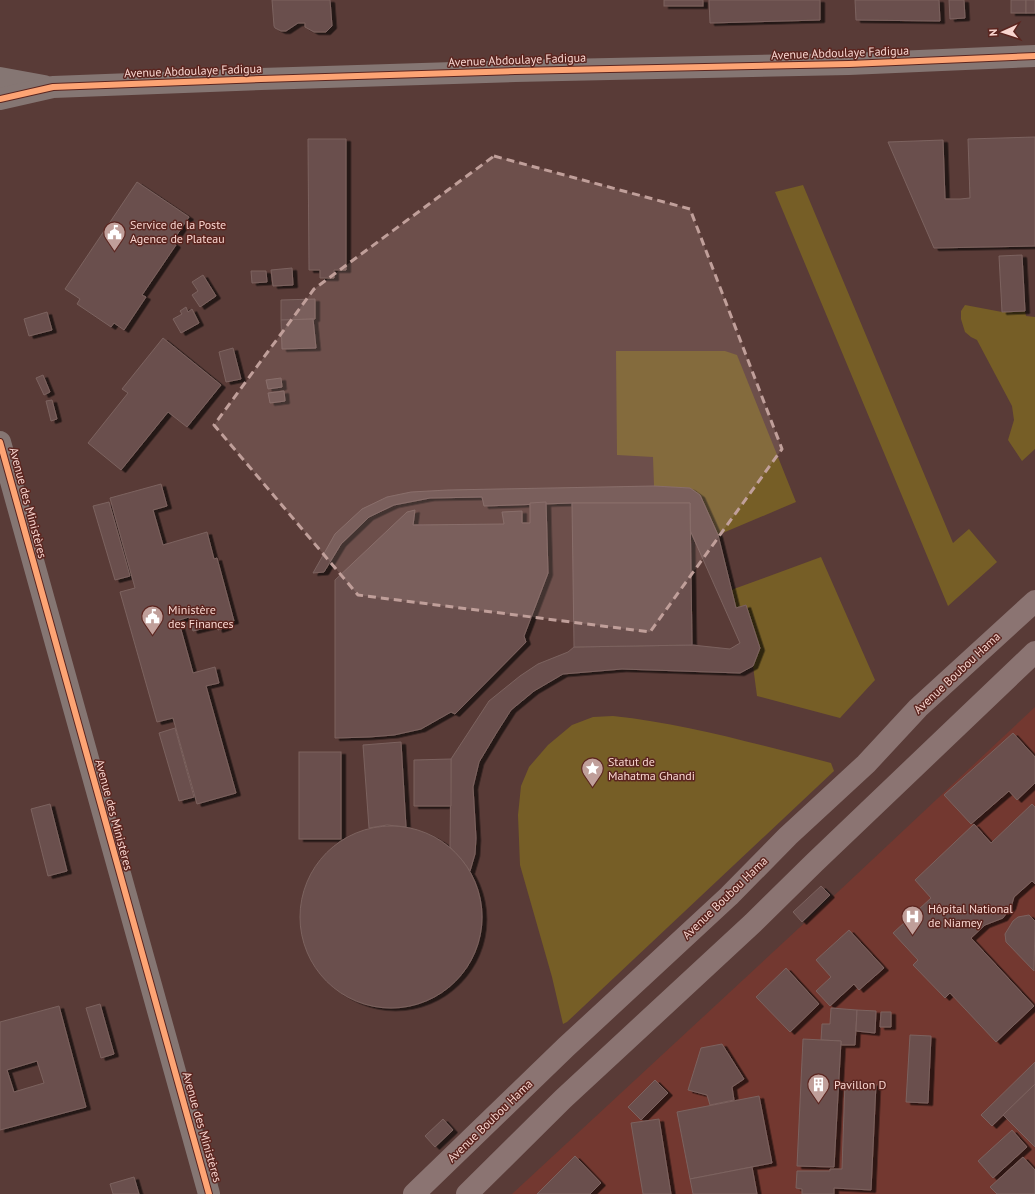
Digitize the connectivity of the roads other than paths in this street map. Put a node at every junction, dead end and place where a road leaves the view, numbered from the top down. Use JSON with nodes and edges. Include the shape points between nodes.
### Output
{"nodes":[{"id":1,"x":1035,"y":56,"type":"edge"},
{"id":2,"x":0,"y":78,"type":"edge"},
{"id":3,"x":53,"y":87,"type":"junction"},
{"id":4,"x":0,"y":99,"type":"edge"},
{"id":5,"x":0,"y":442,"type":"edge"},
{"id":6,"x":1035,"y":602,"type":"edge"},
{"id":7,"x":1035,"y":652,"type":"edge"},
{"id":8,"x":209,"y":1194,"type":"edge"},
{"id":9,"x":414,"y":1194,"type":"edge"},
{"id":10,"x":467,"y":1194,"type":"edge"}],
"edges":[{"from":1,"to":3,"type":"street","name":"Avenue Abdoulaye Fadigua","via":[[849,64],[507,71]]},
{"from":2,"to":3,"type":"street","name":"Avenue Abdoulaye Fadigua"},
{"from":3,"to":4,"type":"street","name":"Avenue Abdoulaye Fadigua"},
{"from":5,"to":8,"type":"street","name":"Avenue des Ministères"},
{"from":6,"to":9,"type":"main road","name":"Avenue Boubou Hama","via":[[918,708],[866,764]]},
{"from":7,"to":10,"type":"main road","via":[[753,923],[563,1099]]}]}
